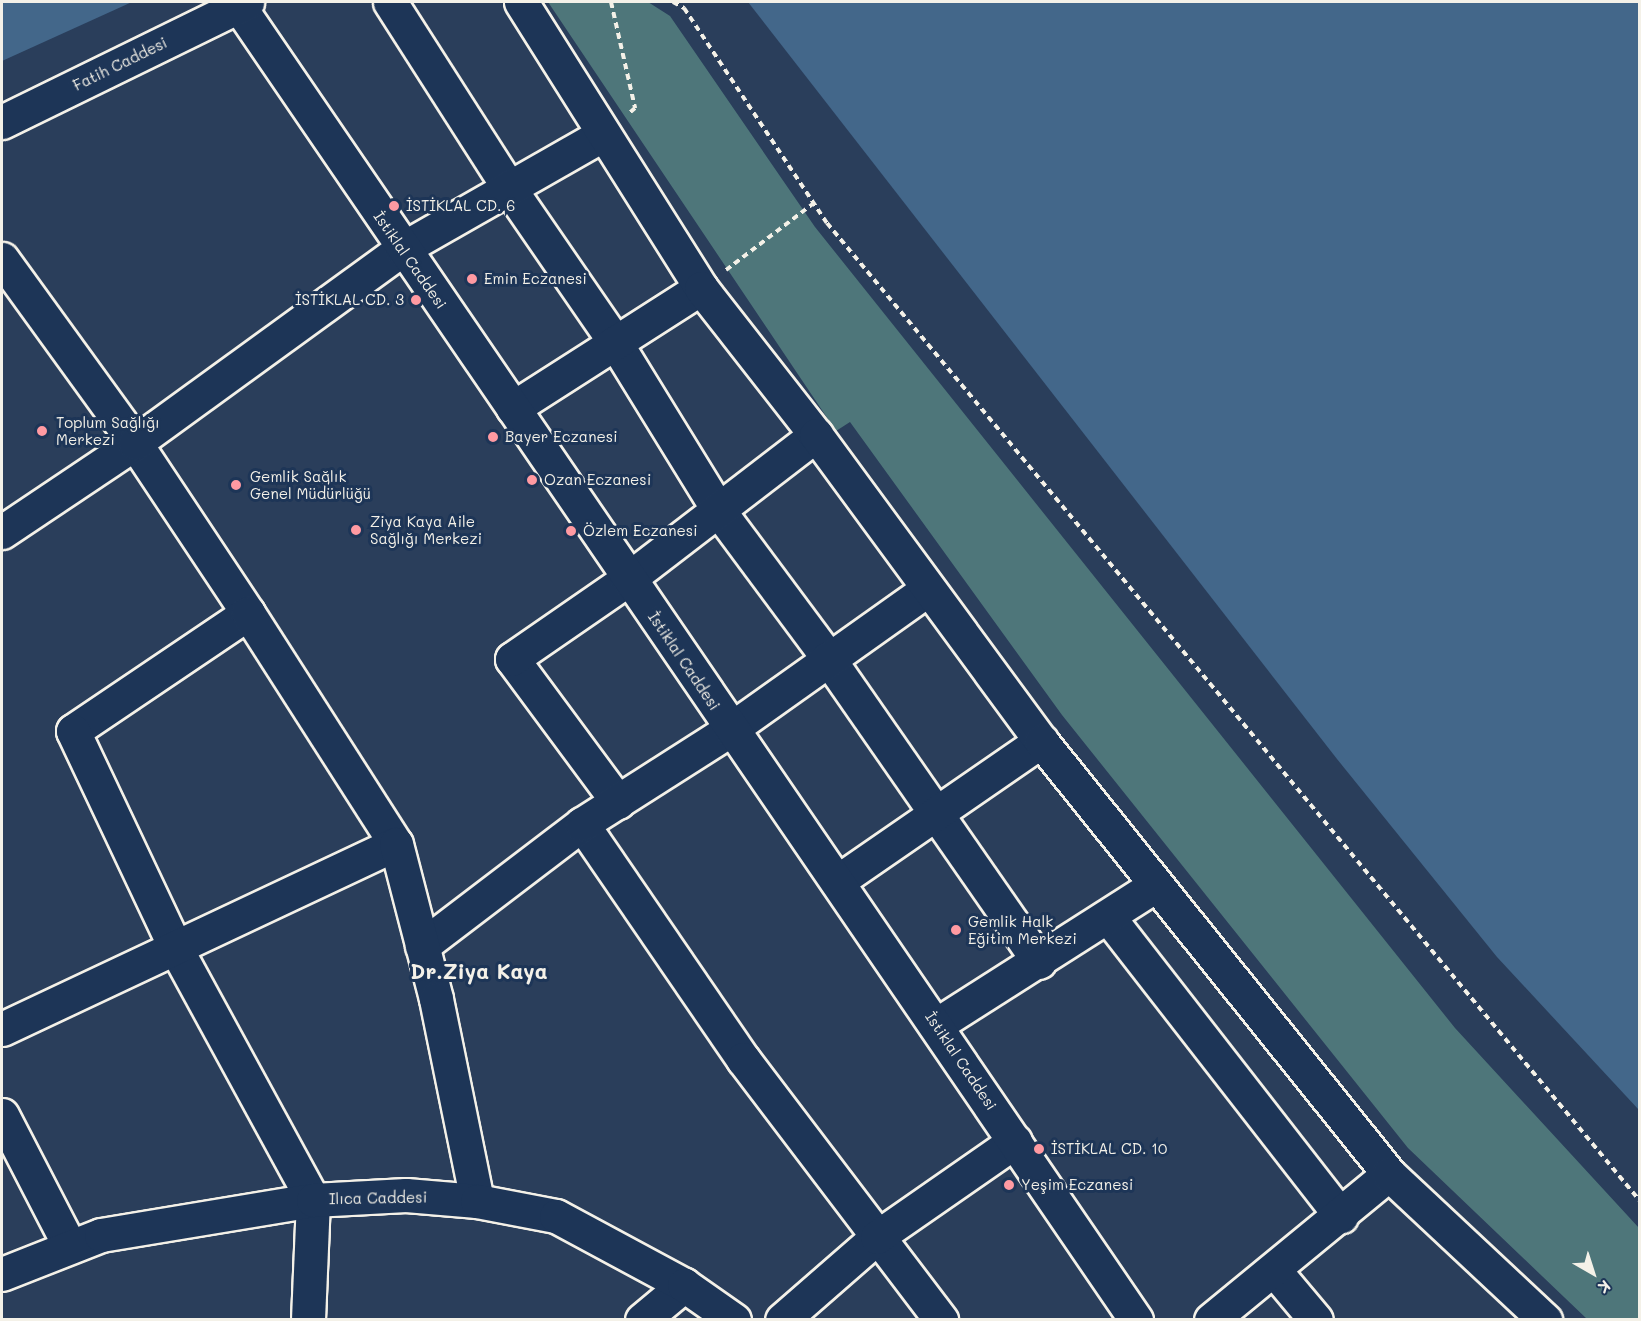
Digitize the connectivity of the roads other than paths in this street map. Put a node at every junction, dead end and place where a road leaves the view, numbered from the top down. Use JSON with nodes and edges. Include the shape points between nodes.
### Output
{"nodes":[{"id":1,"x":390,"y":2,"type":"edge"},
{"id":2,"x":521,"y":2,"type":"edge"},
{"id":3,"x":240,"y":3,"type":"edge"},
{"id":4,"x":2,"y":122,"type":"edge"},
{"id":5,"x":602,"y":135,"type":"junction"},
{"id":6,"x":509,"y":188,"type":"junction"},
{"id":7,"x":402,"y":249,"type":"junction"},
{"id":8,"x":2,"y":259,"type":"edge"},
{"id":9,"x":701,"y":288,"type":"junction"},
{"id":10,"x":615,"y":342,"type":"junction"},
{"id":11,"x":513,"y":408,"type":"junction"},
{"id":12,"x":816,"y":435,"type":"junction"},
{"id":13,"x":135,"y":443,"type":"junction"},
{"id":14,"x":718,"y":511,"type":"junction"},
{"id":15,"x":2,"y":532,"type":"edge"},
{"id":16,"x":628,"y":579,"type":"junction"},
{"id":17,"x":928,"y":589,"type":"junction"},
{"id":18,"x":249,"y":612,"type":"junction"},
{"id":19,"x":828,"y":658,"type":"junction"},
{"id":20,"x":731,"y":729,"type":"junction"},
{"id":21,"x":1041,"y":741,"type":"junction"},
{"id":22,"x":618,"y":802,"type":"junction"},
{"id":23,"x":936,"y":813,"type":"junction"},
{"id":24,"x":582,"y":824,"type":"junction"},
{"id":25,"x":396,"y":844,"type":"junction"},
{"id":26,"x":838,"y":881,"type":"junction"},
{"id":27,"x":1154,"y":886,"type":"junction"},
{"id":28,"x":1109,"y":918,"type":"junction"},
{"id":29,"x":422,"y":946,"type":"junction"},
{"id":30,"x":175,"y":947,"type":"junction"},
{"id":31,"x":1039,"y":962,"type":"junction"},
{"id":32,"x":936,"y":1026,"type":"junction"},
{"id":33,"x":2,"y":1029,"type":"edge"},
{"id":34,"x":2,"y":1114,"type":"edge"},
{"id":35,"x":1015,"y":1141,"type":"junction"},
{"id":36,"x":1389,"y":1174,"type":"junction"},
{"id":37,"x":312,"y":1200,"type":"junction"},
{"id":38,"x":477,"y":1201,"type":"junction"},
{"id":39,"x":1341,"y":1216,"type":"junction"},
{"id":40,"x":877,"y":1237,"type":"junction"},
{"id":41,"x":70,"y":1247,"type":"junction"},
{"id":42,"x":1274,"y":1270,"type":"junction"},
{"id":43,"x":2,"y":1274,"type":"edge"},
{"id":44,"x":684,"y":1285,"type":"junction"},
{"id":45,"x":308,"y":1320,"type":"edge"},
{"id":46,"x":642,"y":1320,"type":"edge"},
{"id":47,"x":734,"y":1320,"type":"edge"},
{"id":48,"x":782,"y":1320,"type":"edge"},
{"id":49,"x":941,"y":1320,"type":"edge"},
{"id":50,"x":1136,"y":1320,"type":"edge"},
{"id":51,"x":1211,"y":1320,"type":"edge"},
{"id":52,"x":1316,"y":1320,"type":"edge"},
{"id":53,"x":1545,"y":1320,"type":"edge"}],
"edges":[{"from":1,"to":6,"type":"street"},
{"from":2,"to":5,"type":"street"},
{"from":3,"to":4,"type":"street","name":"Fatih Caddesi"},
{"from":3,"to":7,"type":"street","name":"İstiklal Caddesi"},
{"from":5,"to":6,"type":"street"},
{"from":5,"to":9,"type":"street"},
{"from":6,"to":7,"type":"street"},
{"from":6,"to":10,"type":"street"},
{"from":7,"to":11,"type":"street","name":"İstiklal Caddesi"},
{"from":7,"to":13,"type":"street"},
{"from":8,"to":13,"type":"street"},
{"from":9,"to":10,"type":"street"},
{"from":9,"to":12,"type":"street"},
{"from":10,"to":11,"type":"street"},
{"from":10,"to":14,"type":"street"},
{"from":11,"to":16,"type":"street","name":"İstiklal Caddesi"},
{"from":12,"to":14,"type":"street"},
{"from":12,"to":17,"type":"street"},
{"from":13,"to":15,"type":"street"},
{"from":13,"to":18,"type":"street"},
{"from":14,"to":16,"type":"street"},
{"from":14,"to":19,"type":"street"},
{"from":16,"to":20,"type":"street","name":"İstiklal Caddesi"},
{"from":16,"to":22,"type":"street","via":[[512,659]]},
{"from":17,"to":19,"type":"street"},
{"from":17,"to":21,"type":"street"},
{"from":18,"to":25,"type":"street"},
{"from":18,"to":30,"type":"street","via":[[73,731]]},
{"from":19,"to":20,"type":"street"},
{"from":19,"to":23,"type":"street"},
{"from":20,"to":22,"type":"street"},
{"from":20,"to":26,"type":"street","name":"İstiklal Caddesi"},
{"from":21,"to":23,"type":"street"},
{"from":21,"to":27,"type":"street"},
{"from":22,"to":24,"type":"street"},
{"from":23,"to":26,"type":"street"},
{"from":23,"to":31,"type":"street"},
{"from":24,"to":29,"type":"street"},
{"from":24,"to":40,"type":"street","via":[[705,1006]]},
{"from":25,"to":29,"type":"street"},
{"from":25,"to":30,"type":"street"},
{"from":26,"to":32,"type":"street","name":"İstiklal Caddesi"},
{"from":27,"to":28,"type":"street"},
{"from":27,"to":36,"type":"street"},
{"from":28,"to":31,"type":"street"},
{"from":28,"to":39,"type":"street"},
{"from":29,"to":38,"type":"street"},
{"from":30,"to":33,"type":"street"},
{"from":30,"to":37,"type":"street"},
{"from":31,"to":32,"type":"street"},
{"from":32,"to":35,"type":"street","name":"İstiklal Caddesi"},
{"from":34,"to":41,"type":"street"},
{"from":35,"to":40,"type":"street"},
{"from":35,"to":50,"type":"street","name":"İstiklal Caddesi"},
{"from":36,"to":39,"type":"street"},
{"from":36,"to":53,"type":"street"},
{"from":37,"to":38,"type":"street","name":"Ilıca Caddesi","via":[[406,1195]]},
{"from":37,"to":41,"type":"street","name":"Ilıca Caddesi","via":[[101,1235]]},
{"from":37,"to":45,"type":"street"},
{"from":38,"to":44,"type":"street","name":"Ilıca Caddesi","via":[[556,1216]]},
{"from":39,"to":42,"type":"street"},
{"from":40,"to":48,"type":"street"},
{"from":40,"to":49,"type":"street"},
{"from":41,"to":43,"type":"street","name":"Ilıca Caddesi"},
{"from":42,"to":51,"type":"street"},
{"from":42,"to":52,"type":"street"},
{"from":44,"to":46,"type":"street"},
{"from":44,"to":47,"type":"street","name":"Ilıca Caddesi"}]}
